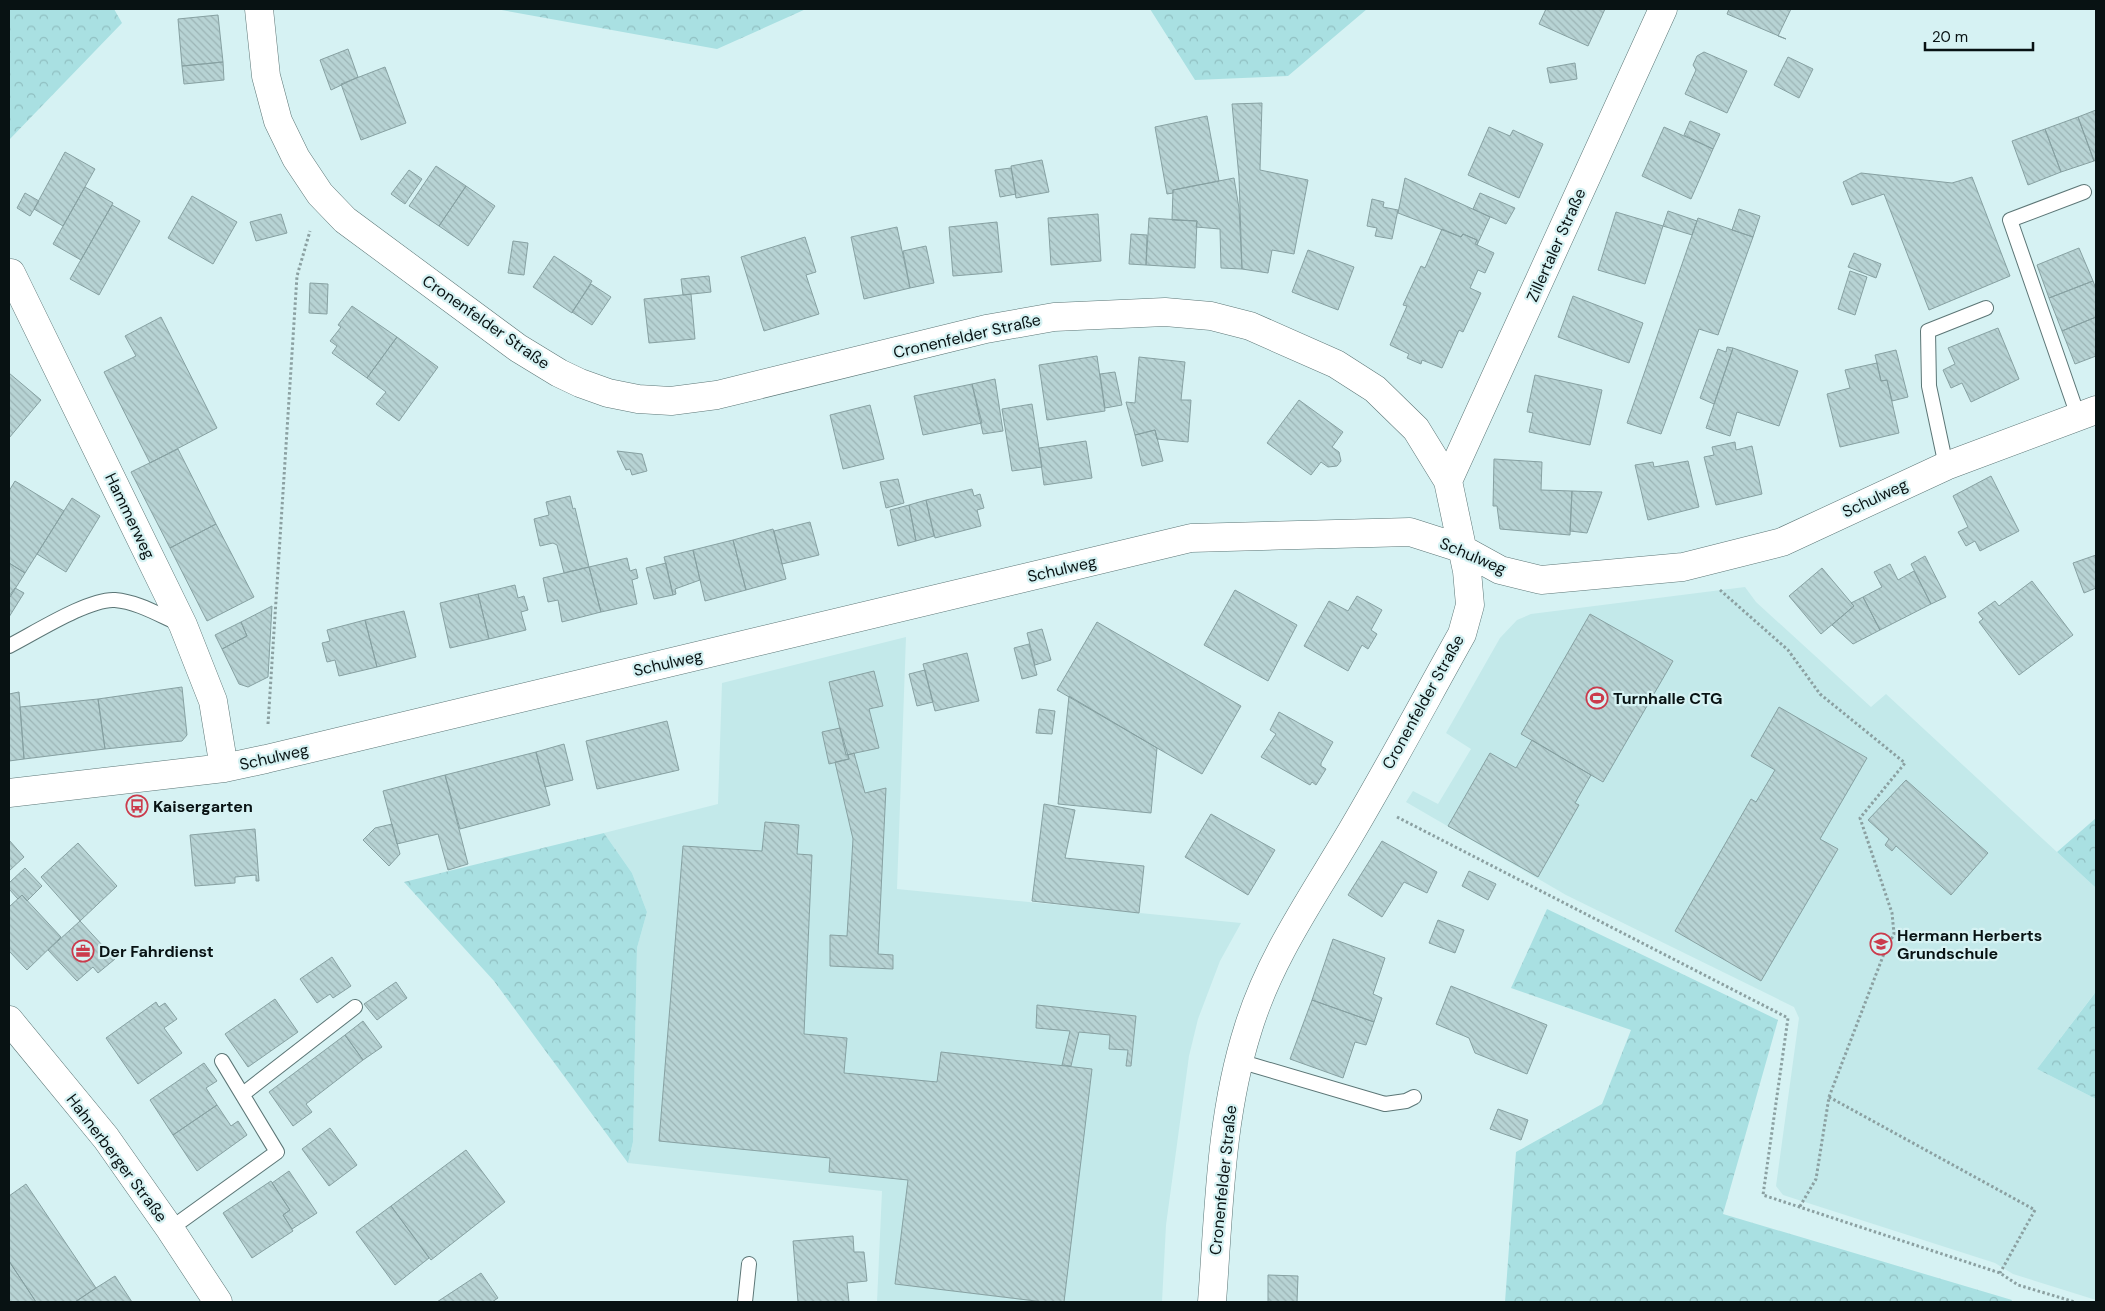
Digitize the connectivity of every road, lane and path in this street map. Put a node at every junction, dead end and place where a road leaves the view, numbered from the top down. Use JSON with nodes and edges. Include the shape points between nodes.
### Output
{"nodes":[{"id":1,"x":259,"y":9,"type":"edge"},
{"id":2,"x":1663,"y":9,"type":"edge"},
{"id":3,"x":2084,"y":192,"type":"dead end"},
{"id":4,"x":320,"y":194,"type":"junction"},
{"id":5,"x":11,"y":273,"type":"dead end"},
{"id":6,"x":1986,"y":308,"type":"dead end"},
{"id":7,"x":2087,"y":413,"type":"edge"},
{"id":8,"x":1946,"y":466,"type":"junction"},
{"id":9,"x":1448,"y":481,"type":"junction"},
{"id":10,"x":1460,"y":548,"type":"junction"},
{"id":11,"x":1705,"y":562,"type":"junction"},
{"id":12,"x":183,"y":625,"type":"junction"},
{"id":13,"x":9,"y":646,"type":"edge"},
{"id":14,"x":266,"y":759,"type":"junction"},
{"id":15,"x":224,"y":768,"type":"junction"},
{"id":16,"x":9,"y":793,"type":"edge"},
{"id":17,"x":1368,"y":802,"type":"junction"},
{"id":18,"x":355,"y":1007,"type":"dead end"},
{"id":19,"x":9,"y":1020,"type":"edge"},
{"id":20,"x":222,"y":1061,"type":"dead end"},
{"id":21,"x":1239,"y":1061,"type":"junction"},
{"id":22,"x":242,"y":1094,"type":"junction"},
{"id":23,"x":1414,"y":1097,"type":"dead end"},
{"id":24,"x":1829,"y":1097,"type":"junction"},
{"id":25,"x":1799,"y":1208,"type":"junction"},
{"id":26,"x":170,"y":1229,"type":"junction"},
{"id":27,"x":749,"y":1264,"type":"dead end"},
{"id":28,"x":2000,"y":1273,"type":"junction"},
{"id":29,"x":218,"y":1302,"type":"edge"},
{"id":30,"x":745,"y":1302,"type":"edge"},
{"id":31,"x":1212,"y":1302,"type":"edge"},
{"id":32,"x":2075,"y":1302,"type":"edge"}],
"edges":[{"from":1,"to":4,"type":"street","name":"Cronenfelder Straße","via":[[266,76],[278,120],[296,158]]},
{"from":2,"to":9,"type":"street","name":"Zillertaler Straße"},
{"from":3,"to":7,"type":"lane","via":[[2010,220]]},
{"from":4,"to":9,"type":"street","name":"Cronenfelder Straße","via":[[345,220],[518,348],[580,384],[608,393],[638,400],[671,401],[717,395],[986,329],[1054,317],[1165,312],[1211,316],[1250,326],[1297,345],[1336,364],[1375,389],[1416,428]]},
{"from":4,"to":14,"type":"path","via":[[297,276]]},
{"from":5,"to":12,"type":"street","name":"Hammerweg"},
{"from":6,"to":8,"type":"lane","via":[[1928,331],[1929,386]]},
{"from":7,"to":8,"type":"street","name":"Schulweg"},
{"from":8,"to":11,"type":"street","name":"Schulweg","via":[[1782,542]]},
{"from":9,"to":10,"type":"street","name":"Cronenfelder Straße"},
{"from":10,"to":11,"type":"street","name":"Schulweg","via":[[1500,570],[1541,580],[1683,567]]},
{"from":10,"to":14,"type":"street","name":"Schulweg","via":[[1410,532],[1192,538]]},
{"from":10,"to":17,"type":"street","name":"Cronenfelder Straße","via":[[1467,571],[1470,605],[1462,634]]},
{"from":11,"to":24,"type":"path","via":[[1722,594],[1788,650],[1820,694],[1905,764],[1860,818],[1892,913],[1894,934]]},
{"from":12,"to":13,"type":"lane","via":[[136,604],[113,600],[90,604]]},
{"from":12,"to":15,"type":"street","name":"Hammerweg","via":[[213,701]]},
{"from":14,"to":15,"type":"street","name":"Schulweg"},
{"from":15,"to":16,"type":"street","name":"Schulweg"},
{"from":17,"to":21,"type":"street","name":"Cronenfelder Straße","via":[[1286,939],[1263,987]]},
{"from":17,"to":25,"type":"path","via":[[1788,1018],[1763,1195]]},
{"from":18,"to":22,"type":"lane"},
{"from":19,"to":26,"type":"street","name":"Hahnerberger Straße","via":[[106,1138]]},
{"from":20,"to":22,"type":"lane"},
{"from":21,"to":23,"type":"lane","via":[[1385,1104]]},
{"from":21,"to":31,"type":"street","name":"Cronenfelder Straße","via":[[1225,1135]]},
{"from":22,"to":26,"type":"lane","via":[[277,1152]]},
{"from":24,"to":25,"type":"path","via":[[1816,1180]]},
{"from":24,"to":28,"type":"path","via":[[2035,1210]]},
{"from":25,"to":28,"type":"path"},
{"from":26,"to":29,"type":"street","name":"Hahnerberger Straße"},
{"from":27,"to":30,"type":"lane"},
{"from":28,"to":32,"type":"path","via":[[2018,1285]]}]}
